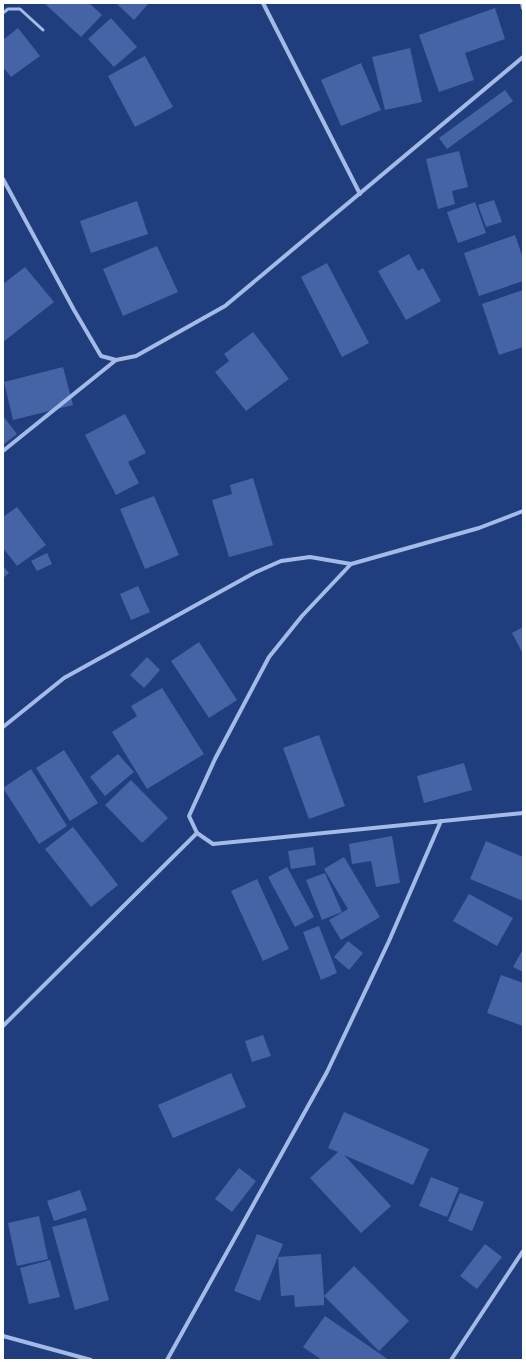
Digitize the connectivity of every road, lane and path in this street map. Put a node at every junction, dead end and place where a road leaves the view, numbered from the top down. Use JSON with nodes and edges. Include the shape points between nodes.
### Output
{"nodes":[{"id":1,"x":263,"y":3,"type":"edge"},
{"id":2,"x":522,"y":3,"type":"edge"},
{"id":3,"x":523,"y":8,"type":"edge"},
{"id":4,"x":3,"y":13,"type":"edge"},
{"id":5,"x":43,"y":30,"type":"dead end"},
{"id":6,"x":523,"y":57,"type":"edge"},
{"id":7,"x":3,"y":179,"type":"edge"},
{"id":8,"x":360,"y":194,"type":"junction"},
{"id":9,"x":116,"y":360,"type":"junction"},
{"id":10,"x":3,"y":451,"type":"edge"},
{"id":11,"x":523,"y":511,"type":"edge"},
{"id":12,"x":351,"y":564,"type":"junction"},
{"id":13,"x":3,"y":727,"type":"edge"},
{"id":14,"x":523,"y":813,"type":"edge"},
{"id":15,"x":441,"y":822,"type":"junction"},
{"id":16,"x":197,"y":833,"type":"junction"},
{"id":17,"x":3,"y":1026,"type":"edge"},
{"id":18,"x":523,"y":1251,"type":"edge"},
{"id":19,"x":3,"y":1336,"type":"edge"},
{"id":20,"x":91,"y":1360,"type":"edge"},
{"id":21,"x":167,"y":1360,"type":"edge"},
{"id":22,"x":451,"y":1360,"type":"edge"}],
"edges":[{"from":1,"to":8,"type":"street"},
{"from":2,"to":3,"type":"street"},
{"from":4,"to":5,"type":"lane","via":[[8,9],[20,9]]},
{"from":6,"to":8,"type":"street"},
{"from":7,"to":9,"type":"street","via":[[101,356]]},
{"from":8,"to":9,"type":"street","via":[[225,306],[136,356]]},
{"from":9,"to":10,"type":"street"},
{"from":11,"to":12,"type":"street","via":[[479,528]]},
{"from":12,"to":13,"type":"street","via":[[310,556],[281,560],[64,678]]},
{"from":12,"to":16,"type":"street","via":[[302,616],[269,657],[214,759],[189,816]]},
{"from":14,"to":15,"type":"street"},
{"from":15,"to":16,"type":"street","via":[[213,844]]},
{"from":15,"to":21,"type":"street","via":[[327,1072]]},
{"from":16,"to":17,"type":"street"},
{"from":18,"to":22,"type":"street"},
{"from":19,"to":20,"type":"street"}]}
